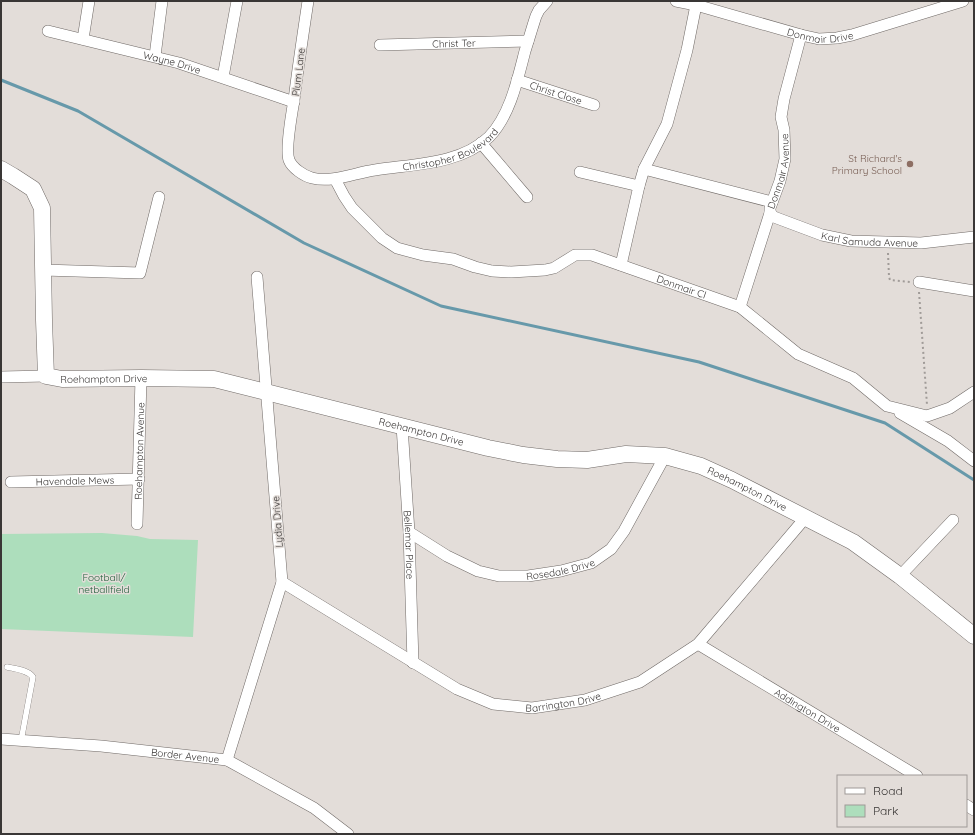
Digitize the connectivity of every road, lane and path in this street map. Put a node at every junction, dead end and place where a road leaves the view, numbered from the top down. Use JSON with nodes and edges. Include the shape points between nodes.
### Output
{"nodes":[{"id":1,"x":89,"y":1,"type":"edge"},
{"id":2,"x":162,"y":1,"type":"edge"},
{"id":3,"x":237,"y":1,"type":"edge"},
{"id":4,"x":308,"y":1,"type":"edge"},
{"id":5,"x":547,"y":1,"type":"edge"},
{"id":6,"x":676,"y":1,"type":"edge"},
{"id":7,"x":963,"y":1,"type":"edge"},
{"id":8,"x":696,"y":5,"type":"junction"},
{"id":9,"x":48,"y":31,"type":"dead end"},
{"id":10,"x":801,"y":35,"type":"junction"},
{"id":11,"x":83,"y":39,"type":"junction"},
{"id":12,"x":528,"y":41,"type":"junction"},
{"id":13,"x":380,"y":45,"type":"dead end"},
{"id":14,"x":155,"y":56,"type":"junction"},
{"id":15,"x":223,"y":77,"type":"junction"},
{"id":16,"x":518,"y":80,"type":"junction"},
{"id":17,"x":294,"y":102,"type":"junction"},
{"id":18,"x":594,"y":105,"type":"dead end"},
{"id":19,"x":289,"y":143,"type":"joint"},
{"id":20,"x":481,"y":143,"type":"junction"},
{"id":21,"x":1,"y":169,"type":"edge"},
{"id":22,"x":644,"y":169,"type":"junction"},
{"id":23,"x":580,"y":172,"type":"dead end"},
{"id":24,"x":335,"y":179,"type":"junction"},
{"id":25,"x":639,"y":186,"type":"junction"},
{"id":26,"x":159,"y":197,"type":"dead end"},
{"id":27,"x":527,"y":197,"type":"dead end"},
{"id":28,"x":772,"y":202,"type":"junction"},
{"id":29,"x":770,"y":213,"type":"junction"},
{"id":30,"x":974,"y":237,"type":"edge"},
{"id":31,"x":887,"y":242,"type":"junction"},
{"id":32,"x":621,"y":265,"type":"junction"},
{"id":33,"x":43,"y":270,"type":"junction"},
{"id":34,"x":257,"y":277,"type":"dead end"},
{"id":35,"x":919,"y":282,"type":"junction"},
{"id":36,"x":974,"y":291,"type":"edge"},
{"id":37,"x":740,"y":307,"type":"junction"},
{"id":38,"x":46,"y":376,"type":"junction"},
{"id":39,"x":1,"y":377,"type":"edge"},
{"id":40,"x":142,"y":378,"type":"junction"},
{"id":41,"x":267,"y":392,"type":"junction"},
{"id":42,"x":974,"y":392,"type":"edge"},
{"id":43,"x":887,"y":406,"type":"junction"},
{"id":44,"x":927,"y":416,"type":"junction"},
{"id":45,"x":402,"y":426,"type":"junction"},
{"id":46,"x":665,"y":456,"type":"junction"},
{"id":47,"x":974,"y":461,"type":"edge"},
{"id":48,"x":139,"y":479,"type":"junction"},
{"id":49,"x":11,"y":482,"type":"dead end"},
{"id":50,"x":806,"y":517,"type":"junction"},
{"id":51,"x":953,"y":520,"type":"dead end"},
{"id":52,"x":138,"y":524,"type":"dead end"},
{"id":53,"x":408,"y":532,"type":"junction"},
{"id":54,"x":900,"y":576,"type":"junction"},
{"id":55,"x":282,"y":582,"type":"junction"},
{"id":56,"x":974,"y":636,"type":"edge"},
{"id":57,"x":698,"y":644,"type":"junction"},
{"id":58,"x":413,"y":663,"type":"junction"},
{"id":59,"x":7,"y":667,"type":"dead end"},
{"id":60,"x":1,"y":739,"type":"edge"},
{"id":61,"x":21,"y":741,"type":"junction"},
{"id":62,"x":227,"y":760,"type":"junction"},
{"id":63,"x":915,"y":775,"type":"edge"},
{"id":64,"x":348,"y":834,"type":"edge"}],
"edges":[{"from":1,"to":11,"type":"street"},
{"from":2,"to":14,"type":"street"},
{"from":3,"to":15,"type":"street"},
{"from":4,"to":17,"type":"street","name":"Plum Lane"},
{"from":5,"to":12,"type":"street","name":"Christopher Boulevard","via":[[536,16]]},
{"from":6,"to":8,"type":"street","name":"Donmair Drive"},
{"from":7,"to":10,"type":"street","name":"Donmair Drive","via":[[837,38],[819,39]]},
{"from":8,"to":10,"type":"street","name":"Donmair Drive"},
{"from":8,"to":22,"type":"street","via":[[667,124]]},
{"from":9,"to":11,"type":"street","name":"Wayne Drive"},
{"from":10,"to":28,"type":"street","name":"Donmair Avenue","via":[[784,99],[782,117],[785,159]]},
{"from":11,"to":14,"type":"street","name":"Wayne Drive"},
{"from":12,"to":13,"type":"street","name":"Christ Ter"},
{"from":12,"to":16,"type":"street","name":"Christopher Boulevard"},
{"from":14,"to":15,"type":"street","name":"Wayne Drive"},
{"from":15,"to":17,"type":"street","name":"Wayne Drive"},
{"from":16,"to":18,"type":"street","name":"Christ Close"},
{"from":16,"to":20,"type":"street","name":"Christopher Boulevard","via":[[498,125]]},
{"from":17,"to":19,"type":"street","name":"Plum Lane"},
{"from":19,"to":24,"type":"street","name":"Christopher Boulevard","via":[[288,159],[297,170],[312,178]]},
{"from":20,"to":24,"type":"street","name":"Christopher Boulevard","via":[[460,154],[426,164],[374,170]]},
{"from":20,"to":27,"type":"street"},
{"from":21,"to":33,"type":"street","name":"Roehampton Drive","via":[[33,189],[42,208]]},
{"from":22,"to":25,"type":"street"},
{"from":22,"to":28,"type":"street"},
{"from":23,"to":25,"type":"street"},
{"from":24,"to":32,"type":"street","name":"Donmair Cl","via":[[352,208],[382,238],[397,248],[453,259],[492,271],[545,270],[554,268],[575,255],[592,255]]},
{"from":25,"to":32,"type":"street"},
{"from":26,"to":33,"type":"street","via":[[140,273]]},
{"from":28,"to":29,"type":"street","name":"Donmair Avenue"},
{"from":29,"to":31,"type":"street","name":"Karl Samuda Avenue","via":[[774,217],[822,235],[850,241]]},
{"from":29,"to":37,"type":"street","name":"Donmair Avenue"},
{"from":30,"to":31,"type":"street","name":"Karl Samuda Avenue","via":[[921,243]]},
{"from":31,"to":35,"type":"path","via":[[890,280]]},
{"from":32,"to":37,"type":"street","name":"Donmair Cl"},
{"from":33,"to":38,"type":"street","name":"Roehampton Drive"},
{"from":34,"to":41,"type":"street","name":"Lydia Drive"},
{"from":35,"to":36,"type":"street"},
{"from":35,"to":44,"type":"path"},
{"from":37,"to":43,"type":"street","name":"Donmair Cl","via":[[798,354],[853,378]]},
{"from":38,"to":39,"type":"street"},
{"from":38,"to":40,"type":"street","name":"Roehampton Drive","via":[[62,379]]},
{"from":40,"to":41,"type":"street","name":"Roehampton Drive","via":[[214,379]]},
{"from":40,"to":48,"type":"street","name":"Roehampton Avenue"},
{"from":41,"to":45,"type":"street","name":"Roehampton Drive"},
{"from":41,"to":55,"type":"street","name":"Lydia Drive"},
{"from":42,"to":44,"type":"street","via":[[950,408]]},
{"from":43,"to":44,"type":"street","name":"Donmair Cl"},
{"from":43,"to":47,"type":"street","via":[[948,441]]},
{"from":45,"to":46,"type":"street","name":"Roehampton Drive","via":[[502,451],[557,459],[588,460],[626,454]]},
{"from":45,"to":53,"type":"street","name":"Bellemar Place"},
{"from":46,"to":50,"type":"street","name":"Roehampton Drive","via":[[701,466]]},
{"from":46,"to":53,"type":"street","name":"Rosedale Drive","via":[[624,531],[611,549],[591,563],[528,576],[499,576],[478,571]]},
{"from":48,"to":49,"type":"street","name":"Havendale Mews"},
{"from":48,"to":52,"type":"street","name":"Roehampton Avenue"},
{"from":50,"to":54,"type":"street","name":"Roehampton Drive","via":[[853,542]]},
{"from":50,"to":57,"type":"street","name":"Barrington Drive"},
{"from":51,"to":54,"type":"street"},
{"from":53,"to":58,"type":"street","name":"Bellemar Place"},
{"from":54,"to":56,"type":"street","name":"Roehampton Drive"},
{"from":55,"to":58,"type":"street","name":"Barrington Drive"},
{"from":55,"to":62,"type":"street","name":"Lydia Drive"},
{"from":57,"to":58,"type":"street","name":"Barrington Drive","via":[[640,682],[585,700],[532,708],[493,704],[457,690]]},
{"from":57,"to":63,"type":"street","name":"Addington Drive"},
{"from":59,"to":61,"type":"lane","via":[[31,674],[33,678]]},
{"from":60,"to":61,"type":"street","name":"Border Avenue"},
{"from":61,"to":62,"type":"street","name":"Border Avenue","via":[[101,746]]},
{"from":62,"to":64,"type":"street","name":"Border Avenue","via":[[314,808]]}]}
